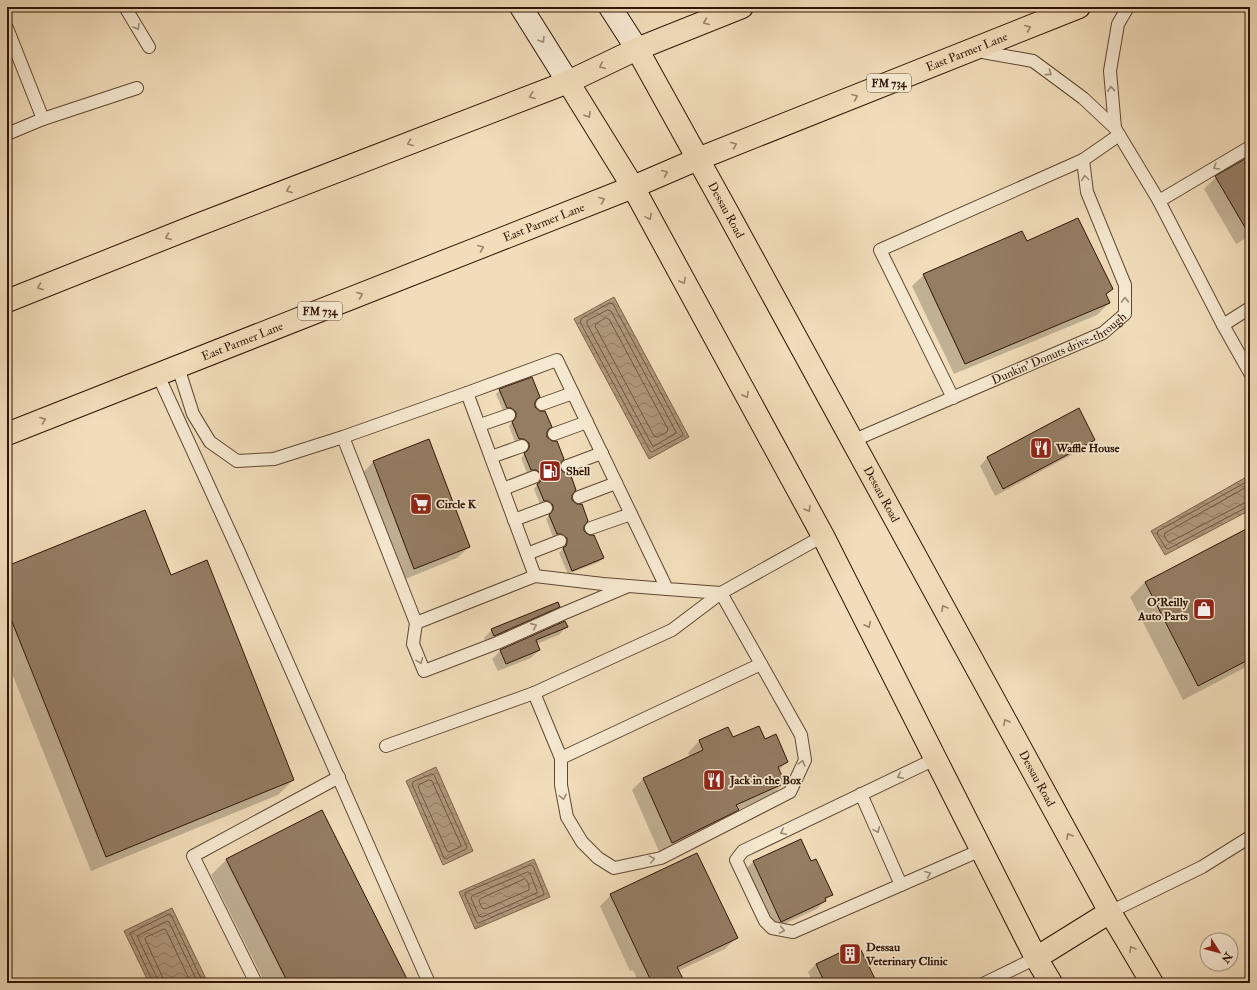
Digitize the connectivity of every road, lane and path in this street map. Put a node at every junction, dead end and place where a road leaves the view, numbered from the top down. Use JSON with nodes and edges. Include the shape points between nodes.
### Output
{"nodes":[{"id":1,"x":125,"y":7,"type":"edge"},
{"id":2,"x":521,"y":7,"type":"edge"},
{"id":3,"x":610,"y":7,"type":"edge"},
{"id":4,"x":742,"y":7,"type":"edge"},
{"id":5,"x":1079,"y":7,"type":"edge"},
{"id":6,"x":1128,"y":7,"type":"edge"},
{"id":7,"x":7,"y":28,"type":"edge"},
{"id":8,"x":149,"y":47,"type":"dead end"},
{"id":9,"x":637,"y":50,"type":"junction"},
{"id":10,"x":972,"y":50,"type":"junction"},
{"id":11,"x":568,"y":82,"type":"junction"},
{"id":12,"x":137,"y":88,"type":"dead end"},
{"id":13,"x":43,"y":119,"type":"junction"},
{"id":14,"x":1117,"y":132,"type":"junction"},
{"id":15,"x":7,"y":134,"type":"edge"},
{"id":16,"x":1250,"y":147,"type":"edge"},
{"id":17,"x":698,"y":159,"type":"junction"},
{"id":18,"x":1083,"y":160,"type":"junction"},
{"id":19,"x":633,"y":187,"type":"junction"},
{"id":20,"x":1159,"y":201,"type":"junction"},
{"id":21,"x":7,"y":301,"type":"edge"},
{"id":22,"x":1250,"y":308,"type":"edge"},
{"id":23,"x":1224,"y":325,"type":"junction"},
{"id":24,"x":168,"y":371,"type":"junction"},
{"id":25,"x":1250,"y":373,"type":"edge"},
{"id":26,"x":467,"y":393,"type":"junction"},
{"id":27,"x":573,"y":393,"type":"junction"},
{"id":28,"x":953,"y":398,"type":"junction"},
{"id":29,"x":542,"y":404,"type":"dead end"},
{"id":30,"x":509,"y":415,"type":"dead end"},
{"id":31,"x":587,"y":422,"type":"junction"},
{"id":32,"x":480,"y":425,"type":"junction"},
{"id":33,"x":7,"y":434,"type":"edge"},
{"id":34,"x":554,"y":434,"type":"dead end"},
{"id":35,"x":343,"y":437,"type":"junction"},
{"id":36,"x":852,"y":441,"type":"junction"},
{"id":37,"x":522,"y":446,"type":"dead end"},
{"id":38,"x":602,"y":453,"type":"junction"},
{"id":39,"x":491,"y":457,"type":"junction"},
{"id":40,"x":567,"y":466,"type":"dead end"},
{"id":41,"x":534,"y":477,"type":"dead end"},
{"id":42,"x":616,"y":483,"type":"junction"},
{"id":43,"x":503,"y":489,"type":"junction"},
{"id":44,"x":579,"y":497,"type":"dead end"},
{"id":45,"x":546,"y":508,"type":"dead end"},
{"id":46,"x":631,"y":514,"type":"junction"},
{"id":47,"x":514,"y":520,"type":"junction"},
{"id":48,"x":592,"y":528,"type":"dead end"},
{"id":49,"x":823,"y":536,"type":"junction"},
{"id":50,"x":560,"y":540,"type":"dead end"},
{"id":51,"x":527,"y":554,"type":"junction"},
{"id":52,"x":535,"y":576,"type":"junction"},
{"id":53,"x":629,"y":586,"type":"junction"},
{"id":54,"x":667,"y":589,"type":"junction"},
{"id":55,"x":721,"y":593,"type":"junction"},
{"id":56,"x":416,"y":623,"type":"junction"},
{"id":57,"x":761,"y":664,"type":"junction"},
{"id":58,"x":534,"y":693,"type":"junction"},
{"id":59,"x":386,"y":746,"type":"dead end"},
{"id":60,"x":561,"y":758,"type":"junction"},
{"id":61,"x":935,"y":759,"type":"junction"},
{"id":62,"x":339,"y":777,"type":"junction"},
{"id":63,"x":861,"y":794,"type":"junction"},
{"id":64,"x":1250,"y":837,"type":"edge"},
{"id":65,"x":981,"y":850,"type":"junction"},
{"id":66,"x":901,"y":885,"type":"junction"},
{"id":67,"x":1110,"y":912,"type":"junction"},
{"id":68,"x":1036,"y":958,"type":"junction"},
{"id":69,"x":256,"y":983,"type":"edge"},
{"id":70,"x":429,"y":983,"type":"edge"},
{"id":71,"x":985,"y":983,"type":"edge"},
{"id":72,"x":1051,"y":983,"type":"edge"},
{"id":73,"x":1152,"y":983,"type":"edge"}],
"edges":[{"from":1,"to":8,"type":"lane","one_way":true},
{"from":2,"to":11,"type":"main road","one_way":true},
{"from":3,"to":9,"type":"main road","name":"Dessau Road"},
{"from":4,"to":9,"type":"main road","one_way":true},
{"from":10,"to":5,"type":"main road","name":"East Parmer Lane","number":"FM 734","one_way":true},
{"from":14,"to":6,"type":"lane","one_way":true,"via":[[1110,71],[1118,24]]},
{"from":7,"to":13,"type":"lane"},
{"from":9,"to":11,"type":"main road","one_way":true},
{"from":9,"to":17,"type":"main road","name":"Dessau Road"},
{"from":10,"to":14,"type":"lane","one_way":true,"via":[[1033,61],[1083,98]]},
{"from":17,"to":10,"type":"main road","name":"East Parmer Lane","number":"FM 734","one_way":true},
{"from":11,"to":19,"type":"main road","one_way":true},
{"from":11,"to":21,"type":"main road","one_way":true},
{"from":12,"to":13,"type":"lane"},
{"from":13,"to":15,"type":"lane"},
{"from":14,"to":18,"type":"lane"},
{"from":14,"to":20,"type":"lane"},
{"from":16,"to":20,"type":"lane","one_way":true},
{"from":19,"to":17,"type":"main road","name":"East Parmer Lane","number":"FM 734","one_way":true},
{"from":17,"to":36,"type":"main road","name":"Dessau Road"},
{"from":28,"to":18,"type":"lane","name":"Dunkin' Donuts drive-through","one_way":true,"via":[[1103,333],[1125,314],[1125,285],[1087,192]]},
{"from":18,"to":28,"type":"lane","via":[[880,250]]},
{"from":24,"to":19,"type":"main road","name":"East Parmer Lane","number":"FM 734","one_way":true},
{"from":19,"to":49,"type":"main road","one_way":true},
{"from":20,"to":23,"type":"lane"},
{"from":22,"to":23,"type":"lane"},
{"from":23,"to":25,"type":"lane"},
{"from":33,"to":24,"type":"main road","name":"East Parmer Lane","number":"FM 734","one_way":true},
{"from":24,"to":35,"type":"lane","via":[[210,442],[237,461],[274,459]]},
{"from":24,"to":62,"type":"lane","via":[[242,559]]},
{"from":26,"to":27,"type":"lane","via":[[557,360]]},
{"from":26,"to":32,"type":"lane"},
{"from":26,"to":35,"type":"lane"},
{"from":27,"to":29,"type":"lane"},
{"from":27,"to":31,"type":"lane"},
{"from":28,"to":36,"type":"lane","name":"Dunkin' Donuts drive-through"},
{"from":30,"to":32,"type":"lane"},
{"from":31,"to":34,"type":"lane"},
{"from":31,"to":38,"type":"lane"},
{"from":32,"to":39,"type":"lane"},
{"from":35,"to":56,"type":"lane"},
{"from":67,"to":36,"type":"main road","name":"Dessau Road","one_way":true},
{"from":37,"to":39,"type":"lane"},
{"from":38,"to":40,"type":"lane"},
{"from":38,"to":42,"type":"lane"},
{"from":39,"to":43,"type":"lane"},
{"from":41,"to":43,"type":"lane"},
{"from":42,"to":44,"type":"lane"},
{"from":42,"to":46,"type":"lane"},
{"from":43,"to":47,"type":"lane"},
{"from":45,"to":47,"type":"lane"},
{"from":46,"to":48,"type":"lane"},
{"from":46,"to":54,"type":"lane"},
{"from":47,"to":51,"type":"lane"},
{"from":49,"to":55,"type":"lane"},
{"from":49,"to":61,"type":"main road","one_way":true},
{"from":50,"to":51,"type":"lane"},
{"from":51,"to":52,"type":"lane"},
{"from":52,"to":53,"type":"lane"},
{"from":52,"to":56,"type":"lane"},
{"from":53,"to":54,"type":"lane"},
{"from":56,"to":53,"type":"lane","one_way":true,"via":[[413,644],[424,671],[497,643]]},
{"from":54,"to":55,"type":"lane"},
{"from":55,"to":57,"type":"lane"},
{"from":55,"to":58,"type":"lane","via":[[672,630]]},
{"from":57,"to":60,"type":"lane"},
{"from":60,"to":57,"type":"lane","one_way":true,"via":[[561,785],[567,817],[582,842],[598,858],[614,868],[661,858],[790,792],[805,760],[801,735]]},
{"from":58,"to":59,"type":"lane"},
{"from":58,"to":60,"type":"lane"},
{"from":61,"to":63,"type":"lane","one_way":true},
{"from":61,"to":65,"type":"main road"},
{"from":62,"to":69,"type":"lane","via":[[193,856]]},
{"from":62,"to":70,"type":"lane"},
{"from":63,"to":66,"type":"lane","one_way":true},
{"from":63,"to":66,"type":"lane","one_way":true,"via":[[743,851],[736,860],[765,921],[772,928],[793,932]]},
{"from":64,"to":67,"type":"lane","via":[[1202,866]]},
{"from":66,"to":65,"type":"lane","one_way":true},
{"from":65,"to":68,"type":"main road"},
{"from":67,"to":68,"type":"main road"},
{"from":73,"to":67,"type":"main road","name":"Dessau Road","one_way":true},
{"from":68,"to":71,"type":"lane"},
{"from":68,"to":72,"type":"main road"}]}
